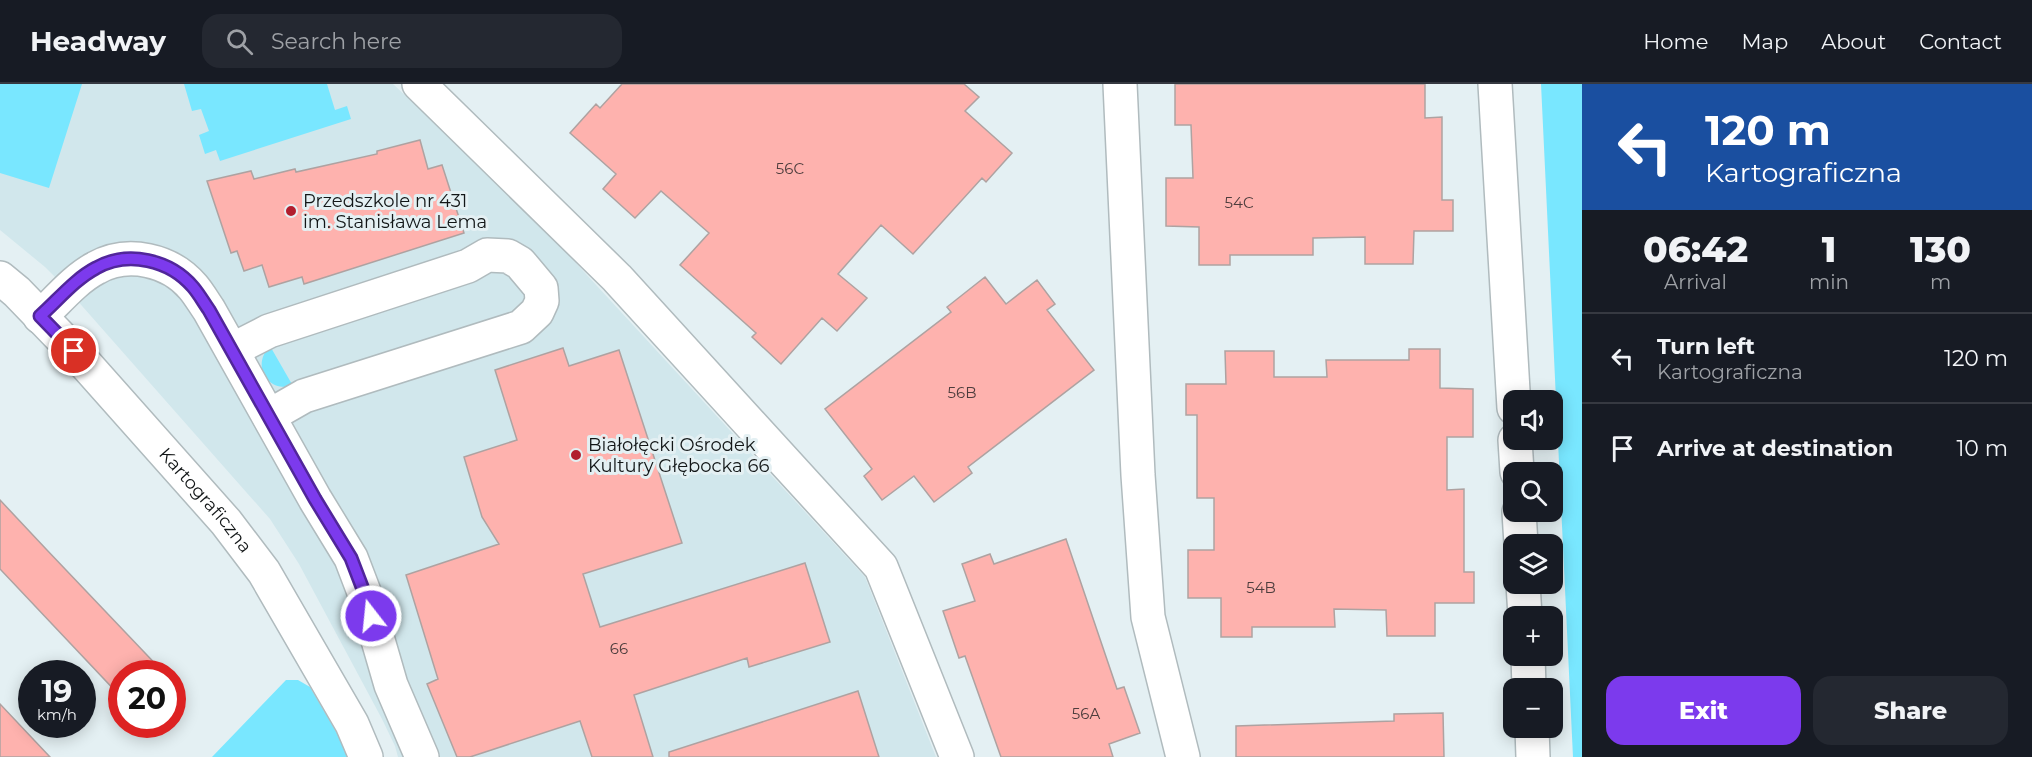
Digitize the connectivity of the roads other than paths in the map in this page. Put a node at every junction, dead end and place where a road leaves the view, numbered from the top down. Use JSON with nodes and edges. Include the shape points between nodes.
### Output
{"nodes":[{"id":1,"x":419,"y":84,"type":"edge"},
{"id":2,"x":1120,"y":84,"type":"edge"},
{"id":3,"x":1496,"y":84,"type":"edge"},
{"id":4,"x":0,"y":278,"type":"edge"},
{"id":5,"x":40,"y":316,"type":"junction"},
{"id":6,"x":232,"y":350,"type":"junction"},
{"id":7,"x":1513,"y":390,"type":"edge"},
{"id":8,"x":269,"y":416,"type":"junction"},
{"id":9,"x":1532,"y":738,"type":"edge"},
{"id":10,"x":366,"y":757,"type":"edge"},
{"id":11,"x":422,"y":757,"type":"edge"},
{"id":12,"x":957,"y":757,"type":"edge"},
{"id":13,"x":1183,"y":757,"type":"edge"},
{"id":14,"x":1533,"y":757,"type":"edge"}],
"edges":[{"from":1,"to":12,"type":"street","via":[[616,278],[881,567]]},
{"from":2,"to":13,"type":"street","via":[[1148,617]]},
{"from":3,"to":7,"type":"street"},
{"from":4,"to":5,"type":"street","name":"Kartograficzna"},
{"from":5,"to":6,"type":"street","via":[[82,277],[111,261],[156,261],[193,287]]},
{"from":5,"to":10,"type":"street","name":"Kartograficzna","via":[[226,522],[264,572],[352,724]]},
{"from":6,"to":8,"type":"street"},
{"from":6,"to":8,"type":"street","via":[[269,331],[468,266],[487,255],[508,256],[541,288],[537,312],[521,327],[304,396]]},
{"from":8,"to":11,"type":"street","via":[[351,558],[391,685]]},
{"from":9,"to":14,"type":"street"}]}
